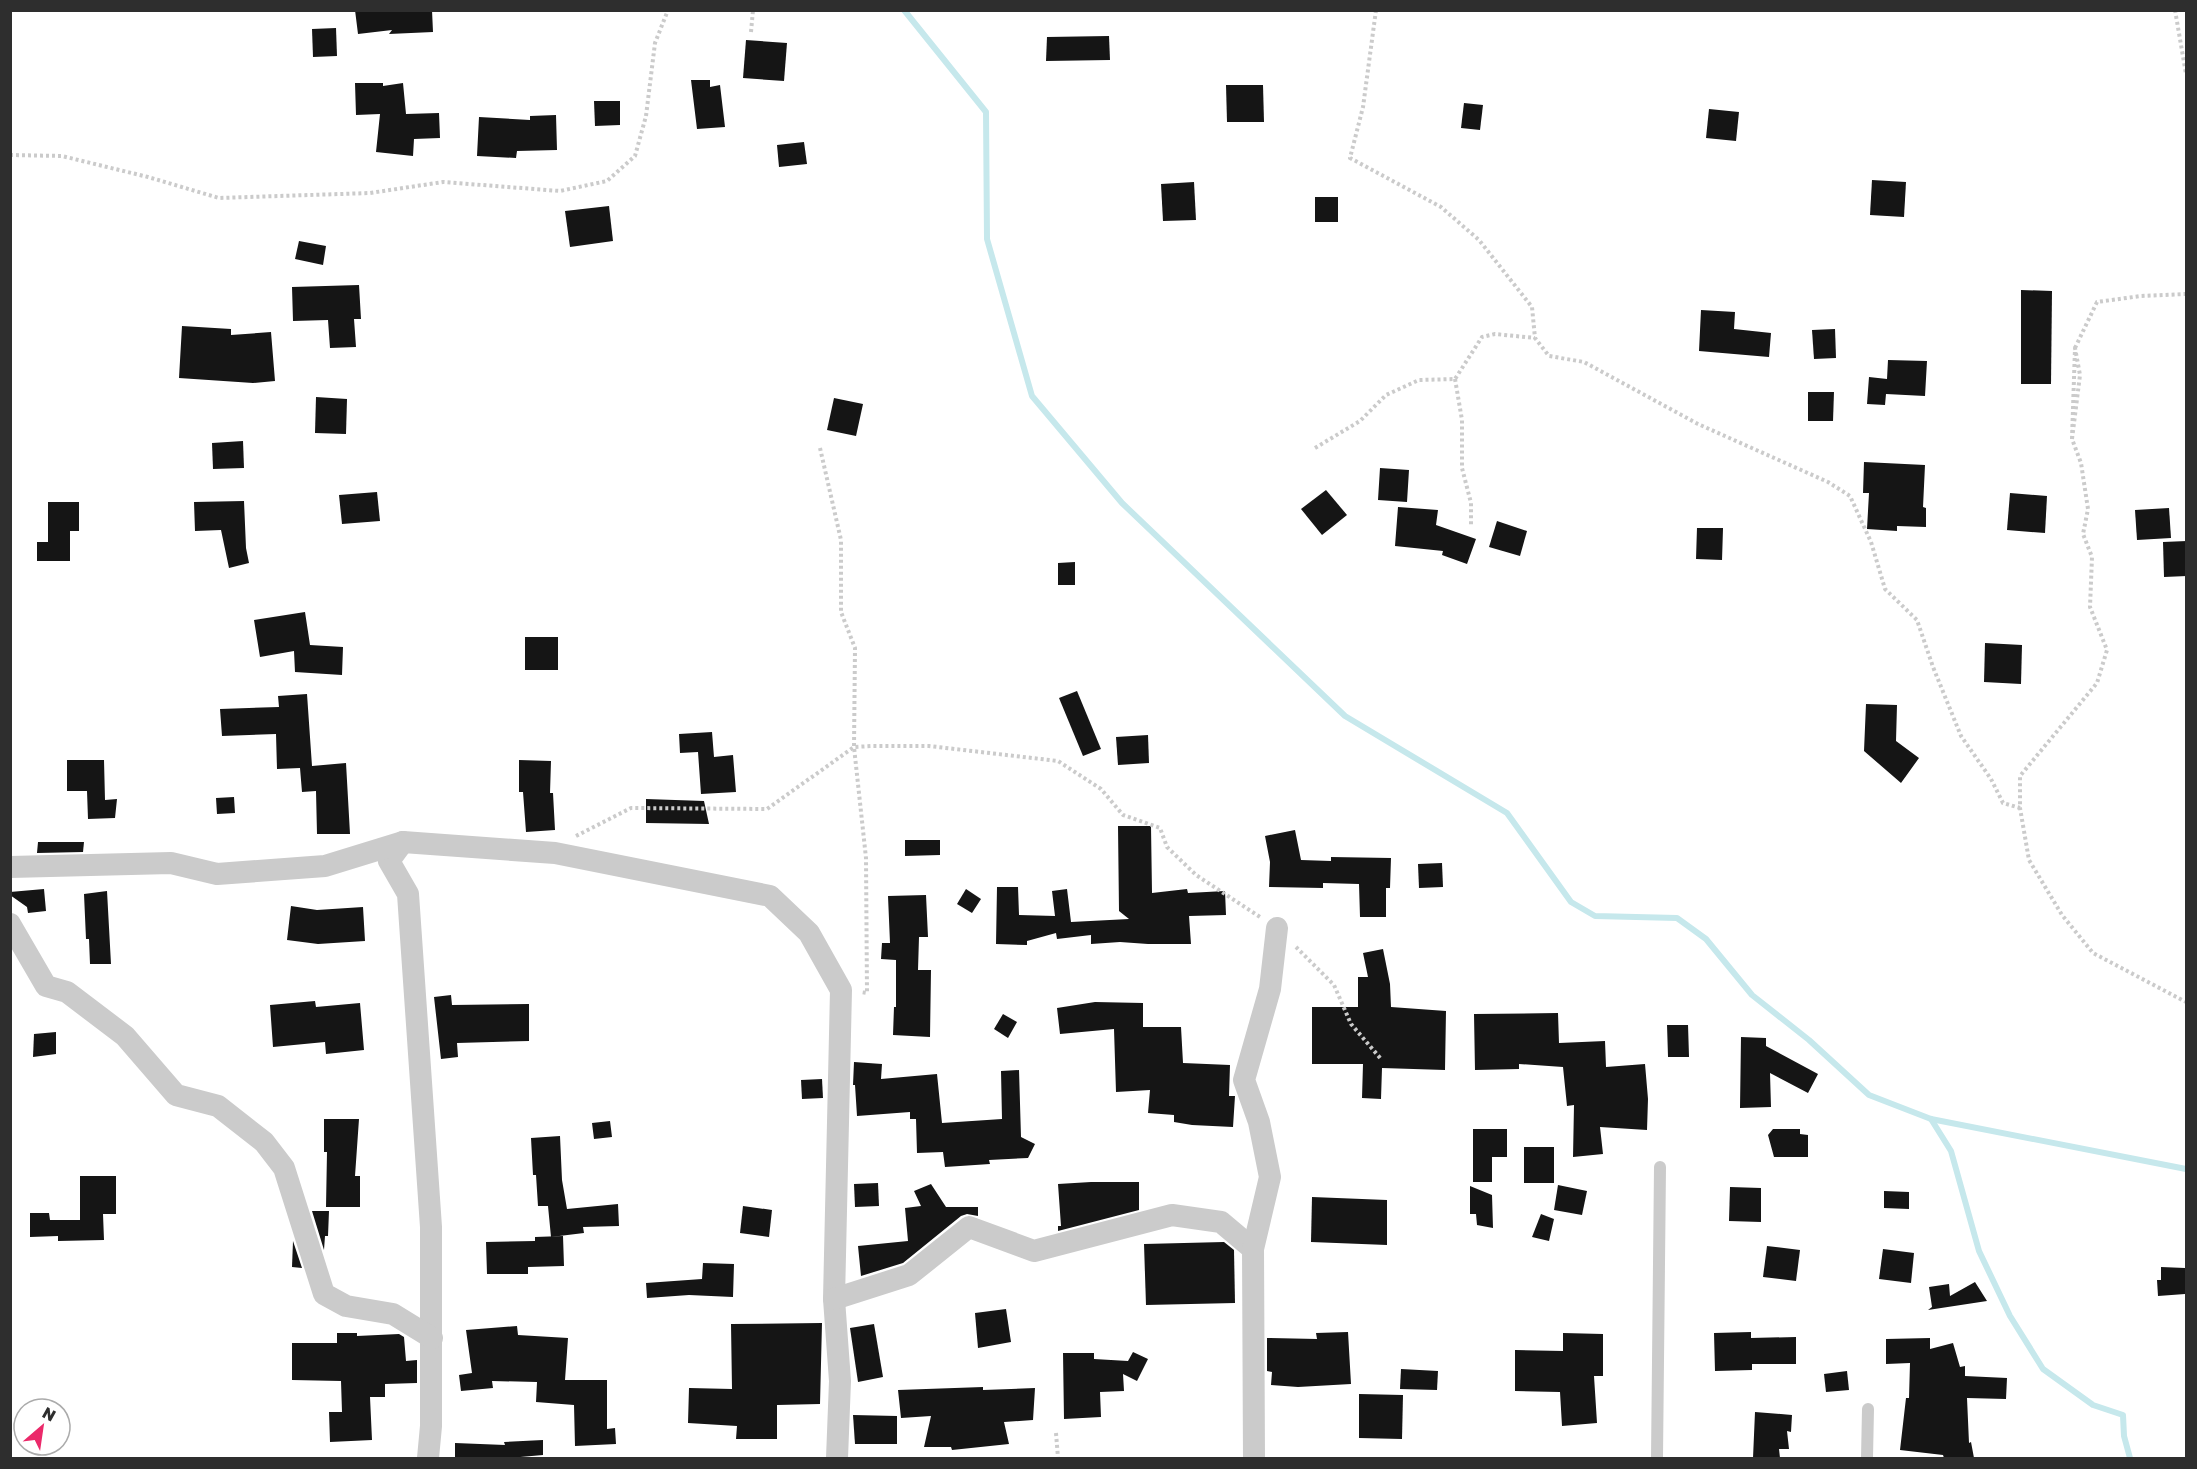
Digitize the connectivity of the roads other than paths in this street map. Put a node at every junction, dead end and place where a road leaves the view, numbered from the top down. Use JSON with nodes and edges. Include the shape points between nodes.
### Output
{"nodes":[{"id":1,"x":403,"y":842,"type":"junction"},
{"id":2,"x":10,"y":867,"type":"edge"},
{"id":3,"x":10,"y":924,"type":"edge"},
{"id":4,"x":1277,"y":928,"type":"road end"},
{"id":5,"x":1660,"y":1167,"type":"dead end"},
{"id":6,"x":1253,"y":1249,"type":"junction"},
{"id":7,"x":834,"y":1299,"type":"junction"},
{"id":8,"x":432,"y":1338,"type":"junction"},
{"id":9,"x":1868,"y":1409,"type":"dead end"},
{"id":10,"x":428,"y":1458,"type":"edge"},
{"id":11,"x":837,"y":1458,"type":"edge"},
{"id":12,"x":1254,"y":1458,"type":"edge"},
{"id":13,"x":1657,"y":1458,"type":"edge"},
{"id":14,"x":1867,"y":1458,"type":"edge"}],
"edges":[{"from":1,"to":2,"type":"street","via":[[325,866],[217,874],[171,863]]},
{"from":1,"to":7,"type":"street","via":[[555,853],[770,896],[809,933],[841,990]]},
{"from":1,"to":8,"type":"street","via":[[389,861],[408,894],[431,1227]]},
{"from":3,"to":8,"type":"street","via":[[46,986],[68,992],[125,1036],[176,1095],[218,1106],[264,1142],[284,1168],[324,1294],[346,1306],[393,1314]]},
{"from":4,"to":6,"type":"street","via":[[1270,989],[1244,1080],[1259,1122],[1270,1177]]},
{"from":5,"to":13,"type":"lane"},
{"from":6,"to":7,"type":"street","via":[[1221,1222],[1172,1215],[1034,1251],[969,1227],[909,1275]]},
{"from":6,"to":12,"type":"street"},
{"from":7,"to":11,"type":"street","via":[[840,1381]]},
{"from":8,"to":10,"type":"street"},
{"from":9,"to":14,"type":"lane"}]}
